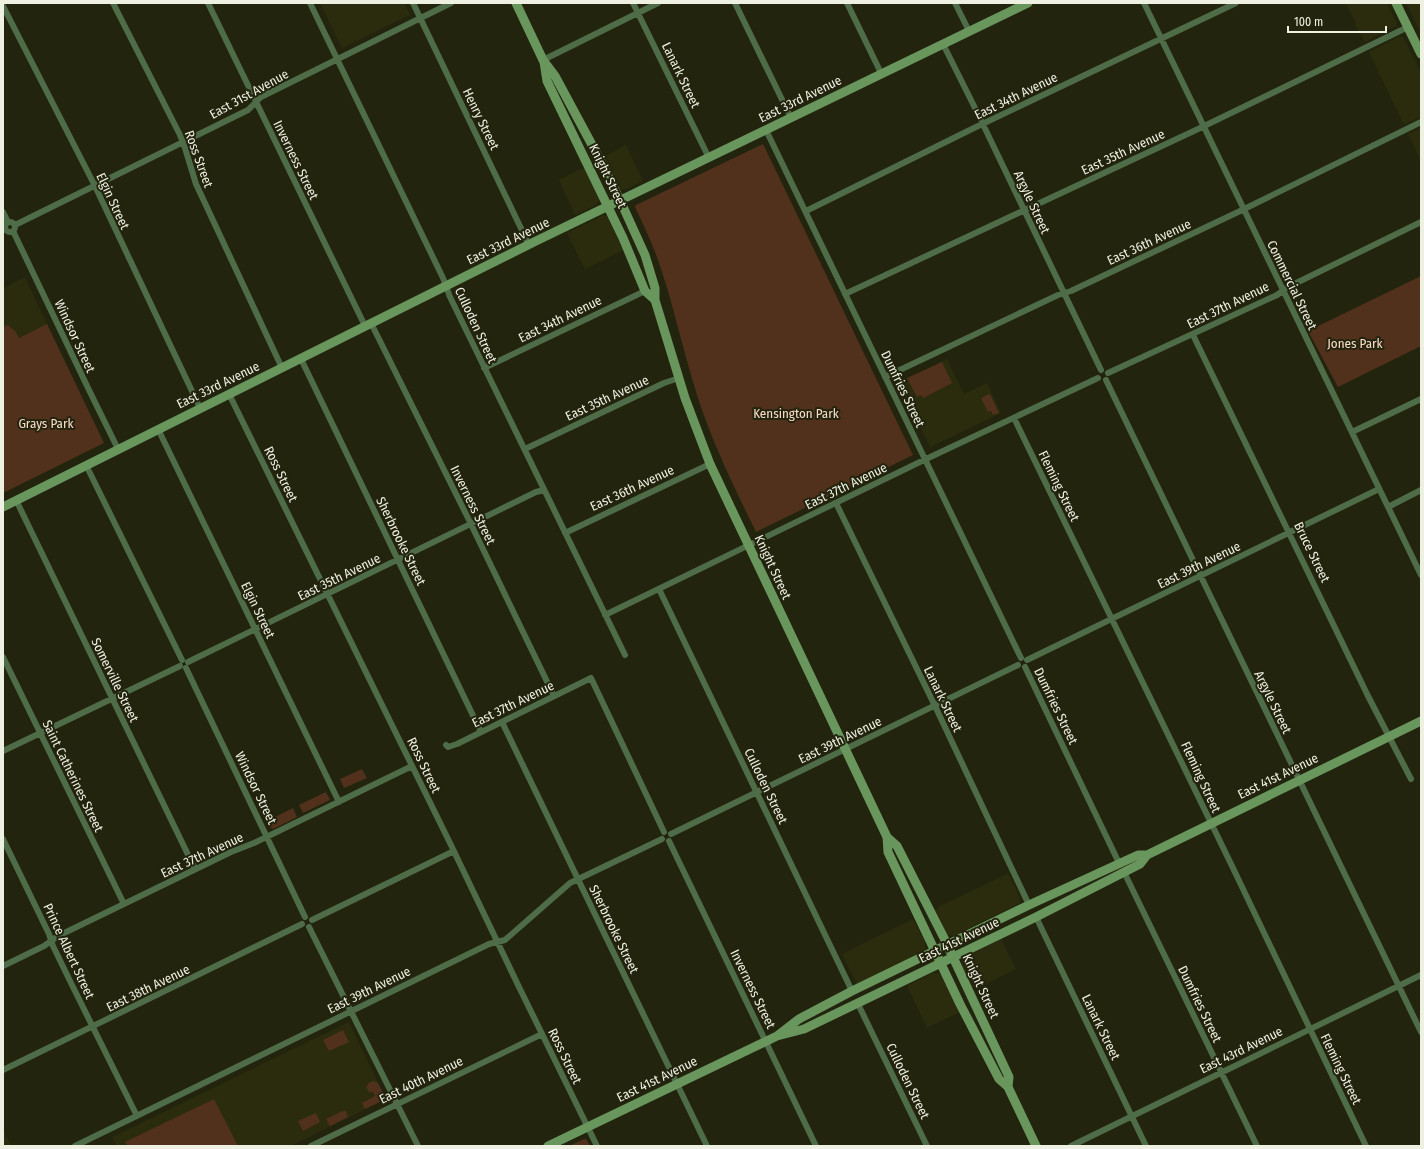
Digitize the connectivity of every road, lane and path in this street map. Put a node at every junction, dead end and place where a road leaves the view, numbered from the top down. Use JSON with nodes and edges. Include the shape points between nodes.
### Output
{"nodes":[{"id":1,"x":113,"y":3,"type":"edge"},
{"id":2,"x":208,"y":3,"type":"edge"},
{"id":3,"x":310,"y":3,"type":"edge"},
{"id":4,"x":413,"y":3,"type":"edge"},
{"id":5,"x":451,"y":3,"type":"edge"},
{"id":6,"x":516,"y":3,"type":"edge"},
{"id":7,"x":633,"y":3,"type":"edge"},
{"id":8,"x":658,"y":3,"type":"edge"},
{"id":9,"x":735,"y":3,"type":"edge"},
{"id":10,"x":848,"y":3,"type":"edge"},
{"id":11,"x":955,"y":3,"type":"edge"},
{"id":12,"x":1028,"y":3,"type":"edge"},
{"id":13,"x":1144,"y":3,"type":"edge"},
{"id":14,"x":1236,"y":3,"type":"edge"},
{"id":15,"x":1396,"y":3,"type":"edge"},
{"id":16,"x":3,"y":6,"type":"edge"},
{"id":17,"x":638,"y":13,"type":"junction"},
{"id":18,"x":420,"y":18,"type":"junction"},
{"id":19,"x":1408,"y":27,"type":"junction"},
{"id":20,"x":969,"y":31,"type":"junction"},
{"id":21,"x":1161,"y":39,"type":"junction"},
{"id":22,"x":943,"y":44,"type":"junction"},
{"id":23,"x":1420,"y":49,"type":"edge"},
{"id":24,"x":338,"y":59,"type":"junction"},
{"id":25,"x":543,"y":60,"type":"junction"},
{"id":26,"x":881,"y":73,"type":"junction"},
{"id":27,"x":256,"y":103,"type":"junction"},
{"id":28,"x":791,"y":118,"type":"junction"},
{"id":29,"x":1421,"y":122,"type":"edge"},
{"id":30,"x":983,"y":124,"type":"junction"},
{"id":31,"x":1204,"y":126,"type":"junction"},
{"id":32,"x":766,"y":130,"type":"junction"},
{"id":33,"x":183,"y":142,"type":"junction"},
{"id":34,"x":709,"y":158,"type":"junction"},
{"id":35,"x":94,"y":186,"type":"junction"},
{"id":36,"x":620,"y":200,"type":"junction"},
{"id":37,"x":608,"y":206,"type":"junction"},
{"id":38,"x":1243,"y":209,"type":"junction"},
{"id":39,"x":1024,"y":210,"type":"junction"},
{"id":40,"x":806,"y":211,"type":"junction"},
{"id":41,"x":3,"y":212,"type":"edge"},
{"id":42,"x":8,"y":222,"type":"junction"},
{"id":43,"x":1421,"y":222,"type":"edge"},
{"id":44,"x":14,"y":228,"type":"junction"},
{"id":45,"x":4,"y":230,"type":"edge"},
{"id":46,"x":529,"y":245,"type":"junction"},
{"id":47,"x":446,"y":286,"type":"junction"},
{"id":48,"x":645,"y":291,"type":"junction"},
{"id":49,"x":1283,"y":291,"type":"junction"},
{"id":50,"x":1064,"y":293,"type":"junction"},
{"id":51,"x":845,"y":294,"type":"junction"},
{"id":52,"x":655,"y":300,"type":"junction"},
{"id":53,"x":368,"y":325,"type":"junction"},
{"id":54,"x":1193,"y":335,"type":"junction"},
{"id":55,"x":301,"y":358,"type":"junction"},
{"id":56,"x":282,"y":368,"type":"junction"},
{"id":57,"x":484,"y":368,"type":"junction"},
{"id":58,"x":1101,"y":370,"type":"junction"},
{"id":59,"x":1108,"y":373,"type":"junction"},
{"id":60,"x":884,"y":377,"type":"junction"},
{"id":61,"x":679,"y":378,"type":"junction"},
{"id":62,"x":1098,"y":378,"type":"junction"},
{"id":63,"x":1106,"y":380,"type":"junction"},
{"id":64,"x":229,"y":394,"type":"junction"},
{"id":65,"x":1421,"y":399,"type":"edge"},
{"id":66,"x":200,"y":408,"type":"junction"},
{"id":67,"x":1014,"y":418,"type":"junction"},
{"id":68,"x":158,"y":429,"type":"junction"},
{"id":69,"x":1352,"y":432,"type":"junction"},
{"id":70,"x":118,"y":448,"type":"junction"},
{"id":71,"x":524,"y":449,"type":"junction"},
{"id":72,"x":924,"y":460,"type":"junction"},
{"id":73,"x":86,"y":464,"type":"junction"},
{"id":74,"x":710,"y":464,"type":"junction"},
{"id":75,"x":1379,"y":488,"type":"junction"},
{"id":76,"x":544,"y":490,"type":"junction"},
{"id":77,"x":1421,"y":490,"type":"edge"},
{"id":78,"x":16,"y":500,"type":"junction"},
{"id":79,"x":836,"y":503,"type":"junction"},
{"id":80,"x":1388,"y":506,"type":"junction"},
{"id":81,"x":3,"y":507,"type":"edge"},
{"id":82,"x":471,"y":524,"type":"junction"},
{"id":83,"x":1290,"y":532,"type":"junction"},
{"id":84,"x":565,"y":533,"type":"junction"},
{"id":85,"x":748,"y":546,"type":"junction"},
{"id":86,"x":398,"y":560,"type":"junction"},
{"id":87,"x":1421,"y":575,"type":"edge"},
{"id":88,"x":1200,"y":576,"type":"junction"},
{"id":89,"x":659,"y":590,"type":"junction"},
{"id":90,"x":327,"y":595,"type":"junction"},
{"id":91,"x":605,"y":615,"type":"junction"},
{"id":92,"x":1112,"y":619,"type":"junction"},
{"id":93,"x":256,"y":629,"type":"junction"},
{"id":94,"x":625,"y":655,"type":"dead end"},
{"id":95,"x":3,"y":657,"type":"edge"},
{"id":96,"x":184,"y":664,"type":"junction"},
{"id":97,"x":1024,"y":664,"type":"junction"},
{"id":98,"x":554,"y":696,"type":"junction"},
{"id":99,"x":112,"y":699,"type":"junction"},
{"id":100,"x":935,"y":706,"type":"junction"},
{"id":101,"x":1421,"y":721,"type":"edge"},
{"id":102,"x":502,"y":722,"type":"junction"},
{"id":103,"x":481,"y":732,"type":"junction"},
{"id":104,"x":40,"y":734,"type":"junction"},
{"id":105,"x":1389,"y":737,"type":"junction"},
{"id":106,"x":446,"y":745,"type":"dead end"},
{"id":107,"x":845,"y":749,"type":"junction"},
{"id":108,"x":3,"y":752,"type":"edge"},
{"id":109,"x":412,"y":766,"type":"junction"},
{"id":110,"x":1411,"y":779,"type":"dead end"},
{"id":111,"x":1299,"y":780,"type":"junction"},
{"id":112,"x":757,"y":793,"type":"junction"},
{"id":113,"x":339,"y":802,"type":"junction"},
{"id":114,"x":1211,"y":824,"type":"junction"},
{"id":115,"x":664,"y":832,"type":"junction"},
{"id":116,"x":671,"y":834,"type":"junction"},
{"id":117,"x":267,"y":837,"type":"junction"},
{"id":118,"x":887,"y":837,"type":"junction"},
{"id":119,"x":3,"y":839,"type":"edge"},
{"id":120,"x":662,"y":839,"type":"junction"},
{"id":121,"x":669,"y":841,"type":"junction"},
{"id":122,"x":454,"y":851,"type":"junction"},
{"id":123,"x":1147,"y":855,"type":"junction"},
{"id":124,"x":1119,"y":863,"type":"junction"},
{"id":125,"x":195,"y":869,"type":"junction"},
{"id":126,"x":1124,"y":872,"type":"junction"},
{"id":127,"x":577,"y":879,"type":"junction"},
{"id":128,"x":124,"y":904,"type":"junction"},
{"id":129,"x":1029,"y":905,"type":"junction"},
{"id":130,"x":305,"y":917,"type":"junction"},
{"id":131,"x":1036,"y":917,"type":"junction"},
{"id":132,"x":312,"y":920,"type":"junction"},
{"id":133,"x":302,"y":924,"type":"junction"},
{"id":134,"x":309,"y":927,"type":"junction"},
{"id":135,"x":52,"y":940,"type":"junction"},
{"id":136,"x":497,"y":942,"type":"junction"},
{"id":137,"x":947,"y":945,"type":"junction"},
{"id":138,"x":935,"y":951,"type":"junction"},
{"id":139,"x":953,"y":957,"type":"junction"},
{"id":140,"x":941,"y":963,"type":"junction"},
{"id":141,"x":3,"y":966,"type":"edge"},
{"id":142,"x":1421,"y":975,"type":"edge"},
{"id":143,"x":1398,"y":986,"type":"junction"},
{"id":144,"x":852,"y":991,"type":"junction"},
{"id":145,"x":858,"y":1004,"type":"junction"},
{"id":146,"x":351,"y":1011,"type":"junction"},
{"id":147,"x":93,"y":1027,"type":"junction"},
{"id":148,"x":1310,"y":1029,"type":"junction"},
{"id":149,"x":1421,"y":1032,"type":"edge"},
{"id":150,"x":542,"y":1034,"type":"junction"},
{"id":151,"x":777,"y":1036,"type":"junction"},
{"id":152,"x":766,"y":1041,"type":"junction"},
{"id":153,"x":3,"y":1070,"type":"edge"},
{"id":154,"x":1221,"y":1072,"type":"junction"},
{"id":155,"x":677,"y":1084,"type":"junction"},
{"id":156,"x":1008,"y":1087,"type":"junction"},
{"id":157,"x":397,"y":1104,"type":"junction"},
{"id":158,"x":137,"y":1116,"type":"junction"},
{"id":159,"x":1132,"y":1116,"type":"junction"},
{"id":160,"x":587,"y":1127,"type":"junction"},
{"id":161,"x":75,"y":1146,"type":"edge"},
{"id":162,"x":311,"y":1146,"type":"edge"},
{"id":163,"x":418,"y":1146,"type":"edge"},
{"id":164,"x":548,"y":1146,"type":"edge"},
{"id":165,"x":597,"y":1146,"type":"edge"},
{"id":166,"x":707,"y":1146,"type":"edge"},
{"id":167,"x":816,"y":1146,"type":"edge"},
{"id":168,"x":927,"y":1146,"type":"edge"},
{"id":169,"x":1036,"y":1146,"type":"edge"},
{"id":170,"x":1071,"y":1146,"type":"edge"},
{"id":171,"x":1146,"y":1146,"type":"edge"},
{"id":172,"x":1257,"y":1146,"type":"edge"},
{"id":173,"x":1366,"y":1146,"type":"edge"}],
"edges":[{"from":1,"to":33,"type":"street","name":"Ross Street"},
{"from":2,"to":27,"type":"street","name":"Inverness Street"},
{"from":3,"to":24,"type":"street","name":"Culloden Street"},
{"from":4,"to":18,"type":"street","name":"Henry Street"},
{"from":5,"to":18,"type":"street","name":"East 31st Avenue"},
{"from":6,"to":25,"type":"main road","name":"Knight Street"},
{"from":7,"to":17,"type":"street","name":"Lanark Street"},
{"from":8,"to":17,"type":"street"},
{"from":9,"to":28,"type":"street"},
{"from":10,"to":26,"type":"street"},
{"from":11,"to":20,"type":"street"},
{"from":12,"to":20,"type":"main road","name":"East 33rd Avenue"},
{"from":13,"to":21,"type":"street","name":"Commercial Street"},
{"from":14,"to":21,"type":"street","name":"East 34th Avenue"},
{"from":15,"to":19,"type":"main road"},
{"from":16,"to":35,"type":"street","name":"Elgin Street"},
{"from":17,"to":25,"type":"street"},
{"from":17,"to":34,"type":"street","name":"Lanark Street"},
{"from":18,"to":24,"type":"street","name":"East 31st Avenue"},
{"from":18,"to":46,"type":"street","name":"Henry Street"},
{"from":19,"to":23,"type":"main road"},
{"from":19,"to":31,"type":"street","name":"East 35th Avenue"},
{"from":20,"to":22,"type":"main road","name":"East 33rd Avenue"},
{"from":21,"to":30,"type":"street","name":"East 34th Avenue"},
{"from":21,"to":31,"type":"street","name":"Commercial Street"},
{"from":22,"to":26,"type":"main road","name":"East 33rd Avenue"},
{"from":22,"to":30,"type":"street","name":"Argyle Street"},
{"from":24,"to":27,"type":"street","name":"East 31st Avenue","via":[[261,97]]},
{"from":24,"to":47,"type":"street","name":"Culloden Street"},
{"from":25,"to":36,"type":"main road","name":"Knight Street","via":[[555,76]]},
{"from":25,"to":37,"type":"main road","name":"Knight Street","via":[[546,81]]},
{"from":26,"to":28,"type":"main road","name":"East 33rd Avenue"},
{"from":27,"to":33,"type":"street","name":"East 31st Avenue"},
{"from":27,"to":53,"type":"street","name":"Inverness Street"},
{"from":28,"to":32,"type":"main road","name":"East 33rd Avenue"},
{"from":29,"to":38,"type":"street","name":"East 36th Avenue"},
{"from":30,"to":39,"type":"street","name":"Argyle Street"},
{"from":30,"to":40,"type":"street","name":"East 34th Avenue"},
{"from":31,"to":38,"type":"street","name":"Commercial Street"},
{"from":31,"to":39,"type":"street","name":"East 35th Avenue"},
{"from":32,"to":34,"type":"main road","name":"East 33rd Avenue"},
{"from":32,"to":40,"type":"street","name":"Dumfries Street"},
{"from":33,"to":35,"type":"street","name":"East 31st Avenue"},
{"from":33,"to":56,"type":"street","name":"Ross Street","via":[[196,184]]},
{"from":34,"to":36,"type":"main road","name":"East 33rd Avenue"},
{"from":35,"to":44,"type":"street","name":"East 31st Avenue"},
{"from":35,"to":66,"type":"street","name":"Elgin Street"},
{"from":36,"to":37,"type":"main road","name":"East 33rd Avenue"},
{"from":36,"to":52,"type":"main road","name":"Knight Street","via":[[644,255],[655,288]]},
{"from":37,"to":46,"type":"main road","name":"East 33rd Avenue"},
{"from":37,"to":48,"type":"main road","name":"Knight Street"},
{"from":38,"to":49,"type":"street","name":"Commercial Street"},
{"from":38,"to":50,"type":"street","name":"East 36th Avenue"},
{"from":39,"to":50,"type":"street","name":"Argyle Street"},
{"from":39,"to":51,"type":"street","name":"East 35th Avenue"},
{"from":40,"to":51,"type":"street","name":"Dumfries Street"},
{"from":41,"to":42,"type":"street"},
{"from":42,"to":44,"type":"street","via":[[12,222]]},
{"from":42,"to":45,"type":"street"},
{"from":43,"to":49,"type":"street","name":"East 37th Avenue"},
{"from":44,"to":45,"type":"street","via":[[9,232]]},
{"from":44,"to":70,"type":"street","name":"Windsor Street"},
{"from":46,"to":47,"type":"main road","name":"East 33rd Avenue"},
{"from":47,"to":53,"type":"main road","name":"East 33rd Avenue"},
{"from":47,"to":57,"type":"street","name":"Culloden Street"},
{"from":48,"to":52,"type":"main road","name":"Knight Street"},
{"from":48,"to":57,"type":"street","name":"East 34th Avenue"},
{"from":49,"to":54,"type":"street","name":"East 37th Avenue"},
{"from":49,"to":69,"type":"street","name":"Commercial Street"},
{"from":50,"to":58,"type":"street","name":"Argyle Street"},
{"from":50,"to":60,"type":"street","name":"East 36th Avenue"},
{"from":51,"to":60,"type":"street","name":"Dumfries Street"},
{"from":52,"to":61,"type":"main road","name":"Knight Street"},
{"from":53,"to":55,"type":"main road","name":"East 33rd Avenue"},
{"from":53,"to":82,"type":"street","name":"Inverness Street"},
{"from":54,"to":59,"type":"street","name":"East 37th Avenue"},
{"from":54,"to":83,"type":"street","name":"Bruce Street"},
{"from":55,"to":56,"type":"main road","name":"East 33rd Avenue"},
{"from":55,"to":86,"type":"street","name":"Sherbrooke Street"},
{"from":56,"to":64,"type":"main road","name":"East 33rd Avenue"},
{"from":57,"to":71,"type":"street","name":"Culloden Street"},
{"from":58,"to":59,"type":"street"},
{"from":58,"to":62,"type":"street"},
{"from":59,"to":63,"type":"street"},
{"from":60,"to":72,"type":"street","name":"Dumfries Street"},
{"from":61,"to":71,"type":"street","name":"East 35th Avenue"},
{"from":61,"to":74,"type":"main road","name":"Knight Street"},
{"from":62,"to":63,"type":"street","via":[[1100,381]]},
{"from":62,"to":67,"type":"street","name":"East 37th Avenue"},
{"from":63,"to":88,"type":"street","name":"Argyle Street"},
{"from":64,"to":66,"type":"main road","name":"East 33rd Avenue"},
{"from":64,"to":90,"type":"street","name":"Ross Street"},
{"from":65,"to":69,"type":"street"},
{"from":66,"to":68,"type":"main road","name":"East 33rd Avenue"},
{"from":67,"to":72,"type":"street","name":"East 37th Avenue"},
{"from":67,"to":92,"type":"street","name":"Fleming Street"},
{"from":68,"to":70,"type":"main road","name":"East 33rd Avenue"},
{"from":68,"to":93,"type":"street","name":"Elgin Street"},
{"from":69,"to":75,"type":"street","name":"Commercial Street"},
{"from":70,"to":73,"type":"main road","name":"East 33rd Avenue"},
{"from":71,"to":76,"type":"street","name":"Culloden Street"},
{"from":72,"to":79,"type":"street","name":"East 37th Avenue"},
{"from":72,"to":97,"type":"street","name":"Dumfries Street","via":[[1021,658],[1024,657]]},
{"from":73,"to":78,"type":"main road","name":"East 33rd Avenue"},
{"from":73,"to":96,"type":"street","name":"Windsor Street"},
{"from":74,"to":84,"type":"street","name":"East 36th Avenue"},
{"from":74,"to":85,"type":"main road","name":"Knight Street"},
{"from":75,"to":80,"type":"street","name":"Commercial Street"},
{"from":75,"to":83,"type":"street","name":"East 39th Avenue"},
{"from":76,"to":82,"type":"street","name":"East 35th Avenue"},
{"from":76,"to":84,"type":"street","name":"Culloden Street"},
{"from":77,"to":80,"type":"street"},
{"from":78,"to":81,"type":"main road","name":"East 33rd Avenue"},
{"from":78,"to":99,"type":"street","name":"Somerville Street"},
{"from":79,"to":85,"type":"street","name":"East 37th Avenue"},
{"from":79,"to":100,"type":"street","name":"Lanark Street"},
{"from":80,"to":87,"type":"street","name":"Commercial Street"},
{"from":82,"to":86,"type":"street","name":"East 35th Avenue"},
{"from":82,"to":98,"type":"street","name":"Inverness Street"},
{"from":83,"to":88,"type":"street","name":"East 39th Avenue"},
{"from":83,"to":105,"type":"street","name":"Bruce Street"},
{"from":84,"to":91,"type":"street","name":"Culloden Street"},
{"from":85,"to":89,"type":"street","name":"East 37th Avenue"},
{"from":85,"to":107,"type":"main road","name":"Knight Street"},
{"from":86,"to":90,"type":"street","name":"East 35th Avenue"},
{"from":86,"to":103,"type":"street","name":"Sherbrooke Street"},
{"from":88,"to":92,"type":"street","name":"East 39th Avenue"},
{"from":88,"to":111,"type":"street","name":"Argyle Street"},
{"from":89,"to":91,"type":"street","name":"East 37th Avenue"},
{"from":89,"to":112,"type":"street","name":"Culloden Street"},
{"from":90,"to":93,"type":"street","name":"East 35th Avenue"},
{"from":90,"to":109,"type":"street","name":"Ross Street"},
{"from":91,"to":94,"type":"street","name":"Culloden Street"},
{"from":92,"to":97,"type":"street","name":"East 39th Avenue"},
{"from":92,"to":114,"type":"street","name":"Fleming Street"},
{"from":93,"to":96,"type":"street","name":"East 35th Avenue"},
{"from":93,"to":113,"type":"street","name":"Elgin Street"},
{"from":95,"to":104,"type":"street","name":"Saint Catherines Street"},
{"from":96,"to":99,"type":"street","name":"East 35th Avenue"},
{"from":96,"to":117,"type":"street","name":"Windsor Street"},
{"from":97,"to":100,"type":"street","name":"East 39th Avenue"},
{"from":97,"to":124,"type":"street","name":"Dumfries Street"},
{"from":98,"to":102,"type":"street","name":"East 37th Avenue"},
{"from":98,"to":115,"type":"street","name":"East 37th Avenue","via":[[590,678]]},
{"from":99,"to":104,"type":"street","name":"East 35th Avenue"},
{"from":99,"to":125,"type":"street","name":"Somerville Street"},
{"from":100,"to":107,"type":"street","name":"East 39th Avenue"},
{"from":100,"to":129,"type":"street","name":"Lanark Street"},
{"from":101,"to":105,"type":"main road","name":"East 41st Avenue"},
{"from":102,"to":103,"type":"street","name":"East 37th Avenue"},
{"from":102,"to":127,"type":"street","name":"Sherbrooke Street"},
{"from":103,"to":106,"type":"street","name":"East 37th Avenue","via":[[448,747]]},
{"from":104,"to":108,"type":"street","name":"East 35th Avenue"},
{"from":104,"to":128,"type":"street","name":"Saint Catherines Street"},
{"from":105,"to":110,"type":"street","name":"Bruce Street"},
{"from":105,"to":111,"type":"main road","name":"East 41st Avenue"},
{"from":107,"to":112,"type":"street","name":"East 39th Avenue"},
{"from":107,"to":118,"type":"main road","name":"Knight Street"},
{"from":109,"to":113,"type":"street","name":"East 37th Avenue"},
{"from":109,"to":122,"type":"street","name":"Ross Street"},
{"from":111,"to":114,"type":"main road","name":"East 41st Avenue"},
{"from":111,"to":143,"type":"street","name":"Argyle Street"},
{"from":112,"to":116,"type":"street","name":"East 39th Avenue"},
{"from":112,"to":144,"type":"street","name":"Culloden Street"},
{"from":113,"to":117,"type":"street","name":"East 37th Avenue"},
{"from":114,"to":123,"type":"main road","name":"East 41st Avenue"},
{"from":114,"to":148,"type":"street","name":"Fleming Street"},
{"from":115,"to":116,"type":"street"},
{"from":115,"to":120,"type":"street"},
{"from":116,"to":121,"type":"street"},
{"from":117,"to":125,"type":"street","name":"East 37th Avenue"},
{"from":117,"to":130,"type":"street","name":"Windsor Street"},
{"from":118,"to":137,"type":"main road","name":"Knight Street","via":[[897,846]]},
{"from":118,"to":138,"type":"main road","name":"Knight Street","via":[[888,852]]},
{"from":119,"to":135,"type":"street","name":"Prince Albert Street"},
{"from":120,"to":121,"type":"street"},
{"from":120,"to":127,"type":"street","name":"East 39th Avenue"},
{"from":121,"to":152,"type":"street","name":"Inverness Street"},
{"from":122,"to":132,"type":"street"},
{"from":122,"to":136,"type":"street","name":"Ross Street"},
{"from":123,"to":124,"type":"main road","name":"East 41st Avenue","via":[[1138,855]]},
{"from":123,"to":126,"type":"main road","name":"East 41st Avenue","via":[[1140,864]]},
{"from":124,"to":129,"type":"main road","name":"East 41st Avenue"},
{"from":125,"to":128,"type":"street","name":"East 37th Avenue"},
{"from":126,"to":131,"type":"main road","name":"East 41st Avenue"},
{"from":126,"to":154,"type":"street","name":"Dumfries Street"},
{"from":127,"to":136,"type":"street","name":"East 39th Avenue","via":[[505,940]]},
{"from":127,"to":155,"type":"street","name":"Sherbrooke Street"},
{"from":128,"to":135,"type":"street","name":"East 37th Avenue"},
{"from":129,"to":137,"type":"main road","name":"East 41st Avenue"},
{"from":130,"to":132,"type":"street"},
{"from":130,"to":133,"type":"street"},
{"from":131,"to":139,"type":"main road","name":"East 41st Avenue"},
{"from":131,"to":159,"type":"street","name":"Lanark Street"},
{"from":132,"to":134,"type":"street"},
{"from":133,"to":134,"type":"street"},
{"from":133,"to":147,"type":"street","name":"East 38th Avenue"},
{"from":134,"to":146,"type":"street"},
{"from":135,"to":141,"type":"street","name":"East 37th Avenue"},
{"from":135,"to":147,"type":"street","name":"Prince Albert Street"},
{"from":136,"to":146,"type":"street","name":"East 39th Avenue"},
{"from":136,"to":150,"type":"street","name":"Ross Street"},
{"from":137,"to":138,"type":"main road","name":"East 41st Avenue"},
{"from":137,"to":139,"type":"main road","name":"Knight Street"},
{"from":138,"to":140,"type":"main road","name":"Knight Street"},
{"from":138,"to":144,"type":"main road","name":"East 41st Avenue"},
{"from":139,"to":140,"type":"main road","name":"East 41st Avenue"},
{"from":139,"to":156,"type":"main road","name":"Knight Street","via":[[1009,1077]]},
{"from":140,"to":145,"type":"main road","name":"East 41st Avenue"},
{"from":140,"to":156,"type":"main road","name":"Knight Street","via":[[999,1079]]},
{"from":142,"to":143,"type":"street","name":"East 43rd Avenue"},
{"from":143,"to":148,"type":"street","name":"East 43rd Avenue"},
{"from":143,"to":149,"type":"street","name":"Argyle Street"},
{"from":144,"to":151,"type":"main road","name":"East 41st Avenue","via":[[799,1019]]},
{"from":145,"to":151,"type":"main road","name":"East 41st Avenue","via":[[804,1029]]},
{"from":145,"to":168,"type":"street","name":"Culloden Street"},
{"from":146,"to":157,"type":"street"},
{"from":146,"to":158,"type":"street","name":"East 39th Avenue"},
{"from":147,"to":153,"type":"street","name":"East 38th Avenue"},
{"from":147,"to":158,"type":"street","name":"Prince Albert Street"},
{"from":148,"to":154,"type":"street","name":"East 43rd Avenue"},
{"from":148,"to":173,"type":"street","name":"Fleming Street"},
{"from":150,"to":157,"type":"street","name":"East 40th Avenue"},
{"from":150,"to":160,"type":"street","name":"Ross Street"},
{"from":151,"to":152,"type":"main road","name":"East 41st Avenue"},
{"from":152,"to":155,"type":"main road","name":"East 41st Avenue"},
{"from":152,"to":167,"type":"street","name":"Inverness Street"},
{"from":154,"to":159,"type":"street","name":"East 43rd Avenue"},
{"from":154,"to":172,"type":"street","name":"Dumfries Street"},
{"from":155,"to":160,"type":"main road","name":"East 41st Avenue"},
{"from":155,"to":166,"type":"street","name":"Sherbrooke Street"},
{"from":156,"to":169,"type":"main road","name":"Knight Street"},
{"from":157,"to":162,"type":"street","name":"East 40th Avenue"},
{"from":157,"to":163,"type":"street"},
{"from":158,"to":161,"type":"street","name":"East 39th Avenue"},
{"from":159,"to":170,"type":"street","name":"East 43rd Avenue"},
{"from":159,"to":171,"type":"street","name":"Lanark Street"},
{"from":160,"to":164,"type":"main road","name":"East 41st Avenue"},
{"from":160,"to":165,"type":"street","name":"Ross Street"}]}
